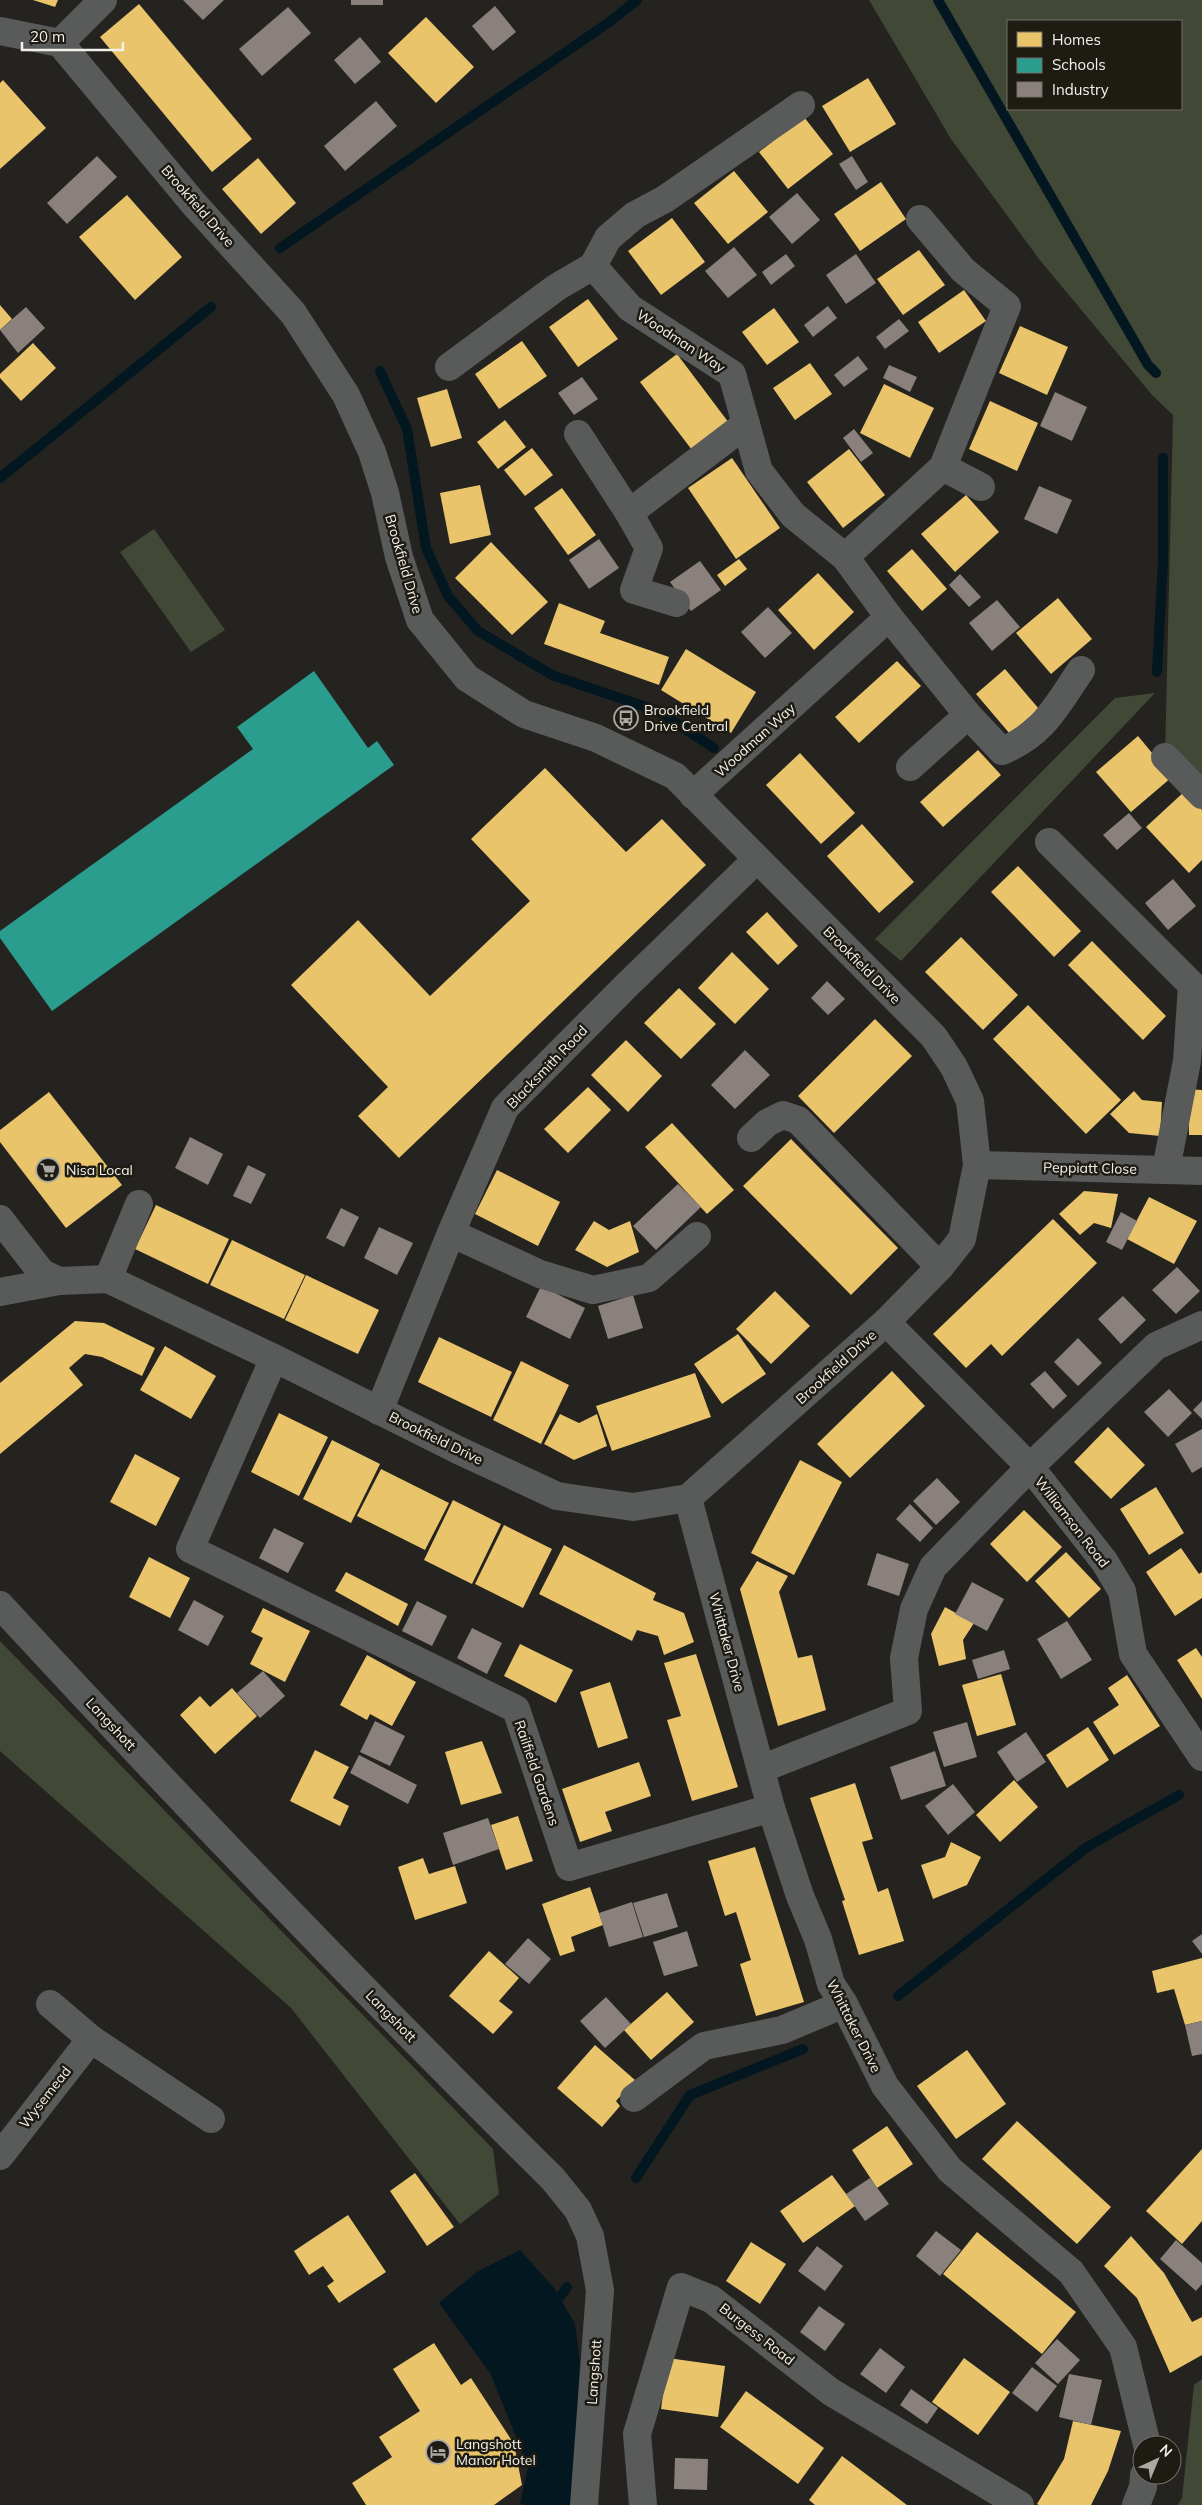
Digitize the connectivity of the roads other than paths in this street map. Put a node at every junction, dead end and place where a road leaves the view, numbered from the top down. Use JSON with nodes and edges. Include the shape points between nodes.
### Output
{"nodes":[{"id":1,"x":103,"y":0,"type":"edge"},
{"id":2,"x":0,"y":31,"type":"edge"},
{"id":3,"x":60,"y":43,"type":"junction"},
{"id":4,"x":801,"y":104,"type":"dead end"},
{"id":5,"x":920,"y":219,"type":"dead end"},
{"id":6,"x":593,"y":266,"type":"junction"},
{"id":7,"x":449,"y":367,"type":"dead end"},
{"id":8,"x":746,"y":424,"type":"junction"},
{"id":9,"x":578,"y":434,"type":"dead end"},
{"id":10,"x":944,"y":468,"type":"junction"},
{"id":11,"x":981,"y":486,"type":"dead end"},
{"id":12,"x":629,"y":513,"type":"junction"},
{"id":13,"x":845,"y":557,"type":"junction"},
{"id":14,"x":676,"y":603,"type":"dead end"},
{"id":15,"x":889,"y":617,"type":"junction"},
{"id":16,"x":1081,"y":670,"type":"dead end"},
{"id":17,"x":968,"y":716,"type":"junction"},
{"id":18,"x":1165,"y":757,"type":"dead end"},
{"id":19,"x":910,"y":767,"type":"dead end"},
{"id":20,"x":1202,"y":795,"type":"edge"},
{"id":21,"x":694,"y":796,"type":"junction"},
{"id":22,"x":1049,"y":842,"type":"dead end"},
{"id":23,"x":757,"y":859,"type":"junction"},
{"id":24,"x":751,"y":1138,"type":"dead end"},
{"id":25,"x":977,"y":1165,"type":"junction"},
{"id":26,"x":1166,"y":1169,"type":"junction"},
{"id":27,"x":1202,"y":1171,"type":"edge"},
{"id":28,"x":139,"y":1204,"type":"dead end"},
{"id":29,"x":0,"y":1219,"type":"edge"},
{"id":30,"x":451,"y":1233,"type":"junction"},
{"id":31,"x":697,"y":1236,"type":"dead end"},
{"id":32,"x":940,"y":1267,"type":"junction"},
{"id":33,"x":108,"y":1279,"type":"junction"},
{"id":34,"x":59,"y":1282,"type":"junction"},
{"id":35,"x":0,"y":1292,"type":"edge"},
{"id":36,"x":886,"y":1322,"type":"junction"},
{"id":37,"x":1202,"y":1325,"type":"edge"},
{"id":38,"x":274,"y":1358,"type":"junction"},
{"id":39,"x":379,"y":1411,"type":"junction"},
{"id":40,"x":1030,"y":1468,"type":"junction"},
{"id":41,"x":688,"y":1498,"type":"junction"},
{"id":42,"x":0,"y":1605,"type":"edge"},
{"id":43,"x":1202,"y":1757,"type":"edge"},
{"id":44,"x":762,"y":1769,"type":"junction"},
{"id":45,"x":771,"y":1808,"type":"junction"},
{"id":46,"x":50,"y":2004,"type":"dead end"},
{"id":47,"x":844,"y":2004,"type":"junction"},
{"id":48,"x":91,"y":2039,"type":"junction"},
{"id":49,"x":634,"y":2098,"type":"dead end"},
{"id":50,"x":212,"y":2119,"type":"dead end"},
{"id":51,"x":0,"y":2156,"type":"edge"},
{"id":52,"x":1144,"y":2435,"type":"edge"},
{"id":53,"x":1143,"y":2485,"type":"edge"},
{"id":54,"x":584,"y":2505,"type":"edge"},
{"id":55,"x":643,"y":2505,"type":"edge"},
{"id":56,"x":1020,"y":2505,"type":"edge"},
{"id":57,"x":1136,"y":2505,"type":"edge"}],
"edges":[{"from":1,"to":3,"type":"street"},
{"from":2,"to":3,"type":"street"},
{"from":3,"to":21,"type":"street","name":"Brookfield Drive","via":[[194,204],[293,313],[346,395],[372,452],[399,557],[420,620],[467,678],[524,714],[596,738],[675,776]]},
{"from":4,"to":6,"type":"street","via":[[665,199],[635,215],[608,238]]},
{"from":5,"to":10,"type":"street","via":[[962,270],[1007,306]]},
{"from":6,"to":7,"type":"street","via":[[557,287]]},
{"from":6,"to":8,"type":"street","name":"Woodman Way","via":[[630,308],[732,374]]},
{"from":8,"to":12,"type":"street"},
{"from":8,"to":13,"type":"street","name":"Woodman Way","via":[[759,471],[793,515]]},
{"from":9,"to":12,"type":"street"},
{"from":10,"to":11,"type":"street"},
{"from":10,"to":13,"type":"street"},
{"from":12,"to":14,"type":"street","via":[[648,548],[634,590]]},
{"from":13,"to":15,"type":"street","name":"Woodman Way"},
{"from":15,"to":17,"type":"street"},
{"from":15,"to":21,"type":"street","name":"Woodman Way"},
{"from":16,"to":17,"type":"street","via":[[1044,724],[1022,743],[1002,751]]},
{"from":17,"to":19,"type":"street"},
{"from":18,"to":20,"type":"street"},
{"from":21,"to":23,"type":"street","name":"Brookfield Drive"},
{"from":22,"to":26,"type":"street","via":[[1192,985],[1187,1061]]},
{"from":23,"to":25,"type":"street","name":"Brookfield Drive","via":[[934,1037],[970,1100]]},
{"from":23,"to":30,"type":"street","name":"Blacksmith Road","via":[[505,1108]]},
{"from":24,"to":32,"type":"street","via":[[767,1123],[783,1116],[798,1120]]},
{"from":25,"to":26,"type":"street","name":"Peppiatt Close"},
{"from":25,"to":32,"type":"street","name":"Brookfield Drive","via":[[962,1238]]},
{"from":26,"to":27,"type":"street","name":"Peppiatt Close"},
{"from":28,"to":33,"type":"street"},
{"from":29,"to":34,"type":"street","via":[[42,1273]]},
{"from":30,"to":31,"type":"street","via":[[540,1274],[593,1290],[649,1278]]},
{"from":30,"to":39,"type":"street","name":"Blacksmith Road"},
{"from":32,"to":36,"type":"street","name":"Brookfield Drive"},
{"from":33,"to":34,"type":"street"},
{"from":33,"to":38,"type":"street","name":"Brookfield Drive"},
{"from":34,"to":35,"type":"street"},
{"from":36,"to":40,"type":"street","name":"Williamson Road"},
{"from":36,"to":41,"type":"street","name":"Brookfield Drive"},
{"from":37,"to":40,"type":"street","via":[[1156,1346]]},
{"from":38,"to":39,"type":"street","name":"Brookfield Drive"},
{"from":38,"to":45,"type":"street","name":"Railfield Gardens","via":[[190,1549],[516,1710],[569,1868]]},
{"from":39,"to":41,"type":"street","name":"Brookfield Drive","via":[[557,1496],[633,1507]]},
{"from":40,"to":43,"type":"street","name":"Williamson Road","via":[[1104,1561],[1122,1591],[1133,1654]]},
{"from":40,"to":44,"type":"street","via":[[933,1567],[914,1609],[904,1658],[908,1711]]},
{"from":41,"to":44,"type":"street","name":"Whittaker Drive"},
{"from":42,"to":54,"type":"street","name":"Langshott","via":[[369,1994],[553,2179],[578,2210],[590,2236],[600,2290]]},
{"from":44,"to":45,"type":"street","name":"Whittaker Drive"},
{"from":45,"to":47,"type":"street","name":"Whittaker Drive","via":[[831,1984]]},
{"from":46,"to":48,"type":"street"},
{"from":47,"to":49,"type":"street","via":[[782,2030],[704,2046]]},
{"from":47,"to":52,"type":"street","name":"Whittaker Drive","via":[[885,2086],[950,2170],[1071,2272],[1123,2347]]},
{"from":48,"to":50,"type":"street"},
{"from":48,"to":51,"type":"street","name":"Wysemead"},
{"from":53,"to":57,"type":"street"},
{"from":55,"to":56,"type":"street","name":"Burgess Road","via":[[638,2434],[681,2288],[711,2299],[831,2392]]}]}
